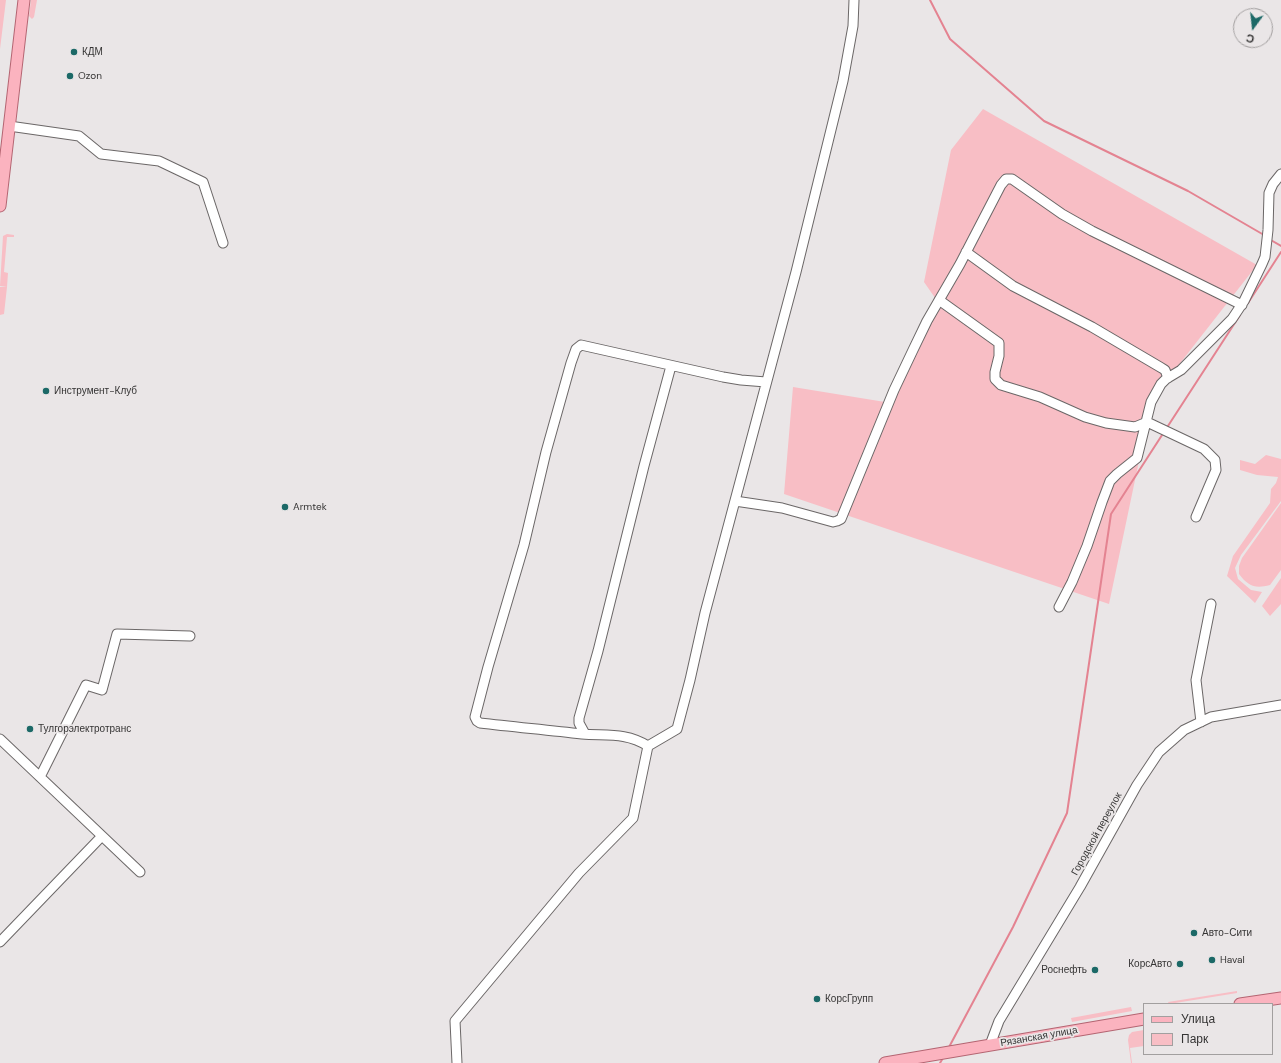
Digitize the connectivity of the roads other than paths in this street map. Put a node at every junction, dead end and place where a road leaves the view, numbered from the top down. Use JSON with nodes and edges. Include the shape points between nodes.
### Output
{"nodes":[{"id":1,"x":24,"y":0,"type":"edge"},
{"id":2,"x":854,"y":0,"type":"edge"},
{"id":3,"x":9,"y":126,"type":"junction"},
{"id":4,"x":1281,"y":174,"type":"edge"},
{"id":5,"x":0,"y":206,"type":"edge"},
{"id":6,"x":223,"y":244,"type":"dead end"},
{"id":7,"x":966,"y":252,"type":"junction"},
{"id":8,"x":939,"y":300,"type":"junction"},
{"id":9,"x":1242,"y":305,"type":"junction"},
{"id":10,"x":671,"y":366,"type":"junction"},
{"id":11,"x":1168,"y":378,"type":"junction"},
{"id":12,"x":766,"y":382,"type":"junction"},
{"id":13,"x":1147,"y":422,"type":"junction"},
{"id":14,"x":735,"y":500,"type":"junction"},
{"id":15,"x":1196,"y":517,"type":"dead end"},
{"id":16,"x":1211,"y":604,"type":"dead end"},
{"id":17,"x":1059,"y":607,"type":"dead end"},
{"id":18,"x":190,"y":636,"type":"dead end"},
{"id":19,"x":1281,"y":705,"type":"edge"},
{"id":20,"x":1201,"y":722,"type":"junction"},
{"id":21,"x":585,"y":734,"type":"junction"},
{"id":22,"x":0,"y":739,"type":"edge"},
{"id":23,"x":648,"y":746,"type":"junction"},
{"id":24,"x":40,"y":777,"type":"junction"},
{"id":25,"x":102,"y":836,"type":"junction"},
{"id":26,"x":140,"y":872,"type":"dead end"},
{"id":27,"x":0,"y":942,"type":"edge"},
{"id":28,"x":1281,"y":998,"type":"edge"},
{"id":29,"x":1247,"y":1003,"type":"edge"},
{"id":30,"x":1143,"y":1019,"type":"edge"},
{"id":31,"x":990,"y":1045,"type":"junction"},
{"id":32,"x":457,"y":1063,"type":"edge"},
{"id":33,"x":886,"y":1063,"type":"edge"}],
"edges":[{"from":1,"to":3,"type":"main road"},
{"from":2,"to":12,"type":"street","via":[[853,26],[842,81],[796,272]]},
{"from":3,"to":5,"type":"main road"},
{"from":3,"to":6,"type":"street","via":[[79,136],[101,154],[159,161],[203,182]]},
{"from":4,"to":9,"type":"street","via":[[1272,184],[1269,193],[1265,257]]},
{"from":7,"to":8,"type":"street"},
{"from":7,"to":9,"type":"street","via":[[1001,184],[1009,178],[1092,231]]},
{"from":7,"to":11,"type":"street","via":[[1013,286],[1083,322],[1165,370]]},
{"from":8,"to":13,"type":"street","via":[[999,343],[995,380],[1001,385],[1106,423],[1135,427]]},
{"from":8,"to":14,"type":"street","via":[[894,390],[841,519],[833,522],[782,508]]},
{"from":9,"to":11,"type":"street","via":[[1232,320],[1181,370]]},
{"from":10,"to":12,"type":"street","via":[[741,380]]},
{"from":10,"to":21,"type":"street","via":[[579,718]]},
{"from":10,"to":21,"type":"street","via":[[582,345],[574,352],[522,552],[475,717],[480,723]]},
{"from":11,"to":13,"type":"street","via":[[1161,384],[1151,402]]},
{"from":12,"to":14,"type":"street"},
{"from":13,"to":15,"type":"street","via":[[1204,449],[1215,460],[1216,470]]},
{"from":13,"to":17,"type":"street","via":[[1137,458],[1110,481],[1087,546]]},
{"from":14,"to":23,"type":"street","via":[[677,729]]},
{"from":16,"to":20,"type":"street","via":[[1196,680]]},
{"from":18,"to":24,"type":"street","via":[[116,634],[102,690],[86,685]]},
{"from":19,"to":20,"type":"street","name":"Городской переулок","via":[[1211,717]]},
{"from":20,"to":31,"type":"street","name":"Городской переулок","via":[[1184,730],[1159,752],[1137,785],[999,1021]]},
{"from":21,"to":23,"type":"street","via":[[630,737]]},
{"from":22,"to":24,"type":"street"},
{"from":23,"to":32,"type":"street","via":[[633,818],[579,873],[455,1021]]},
{"from":24,"to":25,"type":"street"},
{"from":25,"to":26,"type":"street"},
{"from":25,"to":27,"type":"street"},
{"from":28,"to":29,"type":"main road"},
{"from":30,"to":31,"type":"main road","name":"Рязанская улица"},
{"from":31,"to":33,"type":"main road","name":"Рязанская улица"}]}
